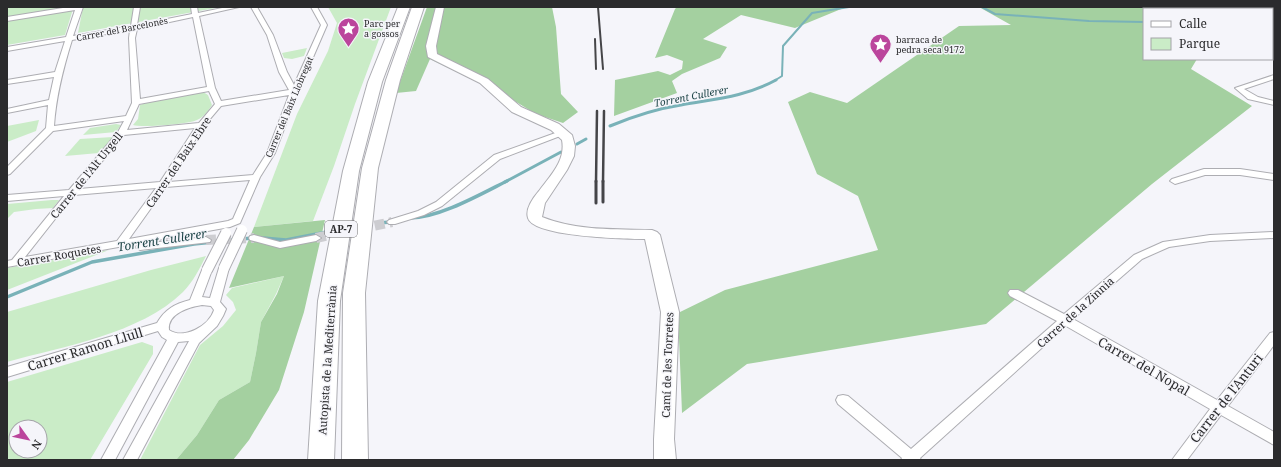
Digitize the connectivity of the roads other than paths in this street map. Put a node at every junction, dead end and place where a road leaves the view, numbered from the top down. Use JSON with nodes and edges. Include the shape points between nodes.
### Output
{"nodes":[{"id":1,"x":79,"y":7,"type":"edge"},
{"id":2,"x":137,"y":7,"type":"edge"},
{"id":3,"x":236,"y":7,"type":"edge"},
{"id":4,"x":254,"y":7,"type":"edge"},
{"id":5,"x":314,"y":7,"type":"edge"},
{"id":6,"x":404,"y":7,"type":"edge"},
{"id":7,"x":418,"y":7,"type":"edge"},
{"id":8,"x":440,"y":7,"type":"edge"},
{"id":9,"x":194,"y":11,"type":"edge"},
{"id":10,"x":7,"y":19,"type":"edge"},
{"id":11,"x":135,"y":27,"type":"junction"},
{"id":12,"x":69,"y":39,"type":"junction"},
{"id":13,"x":7,"y":49,"type":"edge"},
{"id":14,"x":58,"y":74,"type":"junction"},
{"id":15,"x":1274,"y":77,"type":"edge"},
{"id":16,"x":7,"y":82,"type":"edge"},
{"id":17,"x":211,"y":88,"type":"junction"},
{"id":18,"x":294,"y":92,"type":"junction"},
{"id":19,"x":52,"y":102,"type":"junction"},
{"id":20,"x":136,"y":103,"type":"junction"},
{"id":21,"x":1274,"y":103,"type":"edge"},
{"id":22,"x":219,"y":104,"type":"junction"},
{"id":23,"x":7,"y":111,"type":"edge"},
{"id":24,"x":129,"y":118,"type":"junction"},
{"id":25,"x":201,"y":126,"type":"junction"},
{"id":26,"x":50,"y":129,"type":"junction"},
{"id":27,"x":122,"y":133,"type":"junction"},
{"id":28,"x":564,"y":133,"type":"junction"},
{"id":29,"x":7,"y":172,"type":"edge"},
{"id":30,"x":256,"y":177,"type":"junction"},
{"id":31,"x":1274,"y":177,"type":"edge"},
{"id":32,"x":1175,"y":181,"type":"dead end"},
{"id":33,"x":162,"y":185,"type":"junction"},
{"id":34,"x":70,"y":193,"type":"junction"},
{"id":35,"x":7,"y":198,"type":"edge"},
{"id":36,"x":392,"y":222,"type":"tunnel mouth"},
{"id":37,"x":233,"y":224,"type":"junction"},
{"id":38,"x":1274,"y":235,"type":"edge"},
{"id":39,"x":254,"y":238,"type":"tunnel mouth"},
{"id":40,"x":316,"y":238,"type":"tunnel mouth"},
{"id":41,"x":143,"y":240,"type":"junction"},
{"id":42,"x":206,"y":240,"type":"tunnel mouth"},
{"id":43,"x":120,"y":244,"type":"junction"},
{"id":44,"x":11,"y":263,"type":"edge"},
{"id":45,"x":1014,"y":293,"type":"dead end"},
{"id":46,"x":195,"y":302,"type":"junction"},
{"id":47,"x":214,"y":303,"type":"junction"},
{"id":48,"x":1066,"y":320,"type":"junction"},
{"id":49,"x":162,"y":326,"type":"junction"},
{"id":50,"x":205,"y":330,"type":"junction"},
{"id":51,"x":1274,"y":336,"type":"edge"},
{"id":52,"x":174,"y":338,"type":"junction"},
{"id":53,"x":7,"y":372,"type":"edge"},
{"id":54,"x":843,"y":400,"type":"dead end"},
{"id":55,"x":1219,"y":408,"type":"junction"},
{"id":56,"x":1274,"y":439,"type":"edge"},
{"id":57,"x":911,"y":459,"type":"edge"},
{"id":58,"x":108,"y":460,"type":"edge"},
{"id":59,"x":130,"y":460,"type":"edge"},
{"id":60,"x":321,"y":460,"type":"edge"},
{"id":61,"x":355,"y":460,"type":"edge"},
{"id":62,"x":665,"y":460,"type":"edge"},
{"id":63,"x":1179,"y":460,"type":"edge"}],
"edges":[{"from":1,"to":10,"type":"street"},
{"from":1,"to":12,"type":"street"},
{"from":2,"to":11,"type":"street","name":"Carrer de l'Alt Urgell"},
{"from":3,"to":9,"type":"street","name":"Carrer del Barcelonès"},
{"from":4,"to":18,"type":"street","via":[[270,35],[283,72]]},
{"from":5,"to":18,"type":"street","name":"Carrer del Baix Llobregat","via":[[324,25]]},
{"from":6,"to":60,"type":"highway","name":"Autopista de la Mediterrània","number":"AP-7","via":[[375,82],[351,171],[329,301]]},
{"from":7,"to":61,"type":"highway","name":"Autopista de la Mediterrània","number":"AP-7","via":[[394,80],[370,168],[354,293]]},
{"from":8,"to":28,"type":"street","via":[[431,46],[432,55],[484,81],[521,112]]},
{"from":9,"to":11,"type":"street","name":"Carrer del Barcelonès"},
{"from":9,"to":17,"type":"street"},
{"from":11,"to":12,"type":"street","name":"Carrer del Barcelonès"},
{"from":11,"to":20,"type":"street","name":"Carrer de l'Alt Urgell","via":[[132,38]]},
{"from":12,"to":13,"type":"street","name":"Carrer del Barcelonès"},
{"from":12,"to":14,"type":"street"},
{"from":14,"to":16,"type":"street"},
{"from":14,"to":19,"type":"street"},
{"from":15,"to":21,"type":"street","via":[[1239,88],[1244,94]]},
{"from":17,"to":20,"type":"street"},
{"from":17,"to":22,"type":"street"},
{"from":18,"to":22,"type":"street"},
{"from":18,"to":30,"type":"street","name":"Carrer del Baix Llobregat","via":[[271,153]]},
{"from":19,"to":23,"type":"street"},
{"from":19,"to":26,"type":"street"},
{"from":20,"to":24,"type":"street","name":"Carrer de l'Alt Urgell"},
{"from":22,"to":25,"type":"street","name":"Carrer del Baix Ebre"},
{"from":24,"to":26,"type":"street"},
{"from":24,"to":27,"type":"street","name":"Carrer de l'Alt Urgell"},
{"from":25,"to":27,"type":"street"},
{"from":25,"to":33,"type":"street","name":"Carrer del Baix Ebre"},
{"from":26,"to":29,"type":"street"},
{"from":27,"to":34,"type":"street","name":"Carrer de l'Alt Urgell"},
{"from":28,"to":36,"type":"street","via":[[497,156],[439,204]]},
{"from":28,"to":62,"type":"street","name":"Camí de les Torretes","via":[[569,151],[566,162],[536,205],[535,219],[549,225],[580,231],[652,235],[670,312]]},
{"from":30,"to":33,"type":"street"},
{"from":30,"to":37,"type":"street","name":"Carrer del Baix Llobregat"},
{"from":31,"to":32,"type":"street","via":[[1240,172],[1204,172]]},
{"from":33,"to":34,"type":"street"},
{"from":33,"to":43,"type":"street","name":"Carrer del Baix Ebre"},
{"from":34,"to":35,"type":"street"},
{"from":34,"to":44,"type":"street","name":"Carrer de l'Alt Urgell"},
{"from":37,"to":41,"type":"street","name":"Carrer Roquetes"},
{"from":37,"to":46,"type":"street","name":"Carrer del Baix Llobregat","bridge":true,"via":[[207,270]]},
{"from":37,"to":47,"type":"street","bridge":true,"via":[[242,230],[224,268]]},
{"from":38,"to":48,"type":"street","name":"Carrer de la Zinnia","via":[[1210,238],[1167,244],[1138,257],[1090,296]]},
{"from":39,"to":40,"type":"street","via":[[280,245]]},
{"from":41,"to":42,"type":"street","via":[[140,247]]},
{"from":41,"to":43,"type":"street","name":"Carrer Roquetes"},
{"from":43,"to":44,"type":"street","name":"Carrer Roquetes"},
{"from":45,"to":48,"type":"street","name":"Carrer del Nopal"},
{"from":46,"to":47,"type":"street"},
{"from":46,"to":49,"type":"street","via":[[173,312]]},
{"from":47,"to":50,"type":"street","via":[[220,310],[217,320]]},
{"from":48,"to":55,"type":"street","name":"Carrer del Nopal"},
{"from":48,"to":57,"type":"street","name":"Carrer de la Zinnia"},
{"from":49,"to":52,"type":"street","via":[[163,331]]},
{"from":49,"to":53,"type":"street","name":"Carrer Ramon Llull"},
{"from":50,"to":52,"type":"street"},
{"from":50,"to":59,"type":"street","via":[[195,340]]},
{"from":51,"to":55,"type":"street","name":"Carrer de l'Anturi"},
{"from":52,"to":58,"type":"street"},
{"from":54,"to":57,"type":"street"},
{"from":55,"to":56,"type":"street","name":"Carrer del Nopal"},
{"from":55,"to":63,"type":"street","name":"Carrer de l'Anturi"}]}
